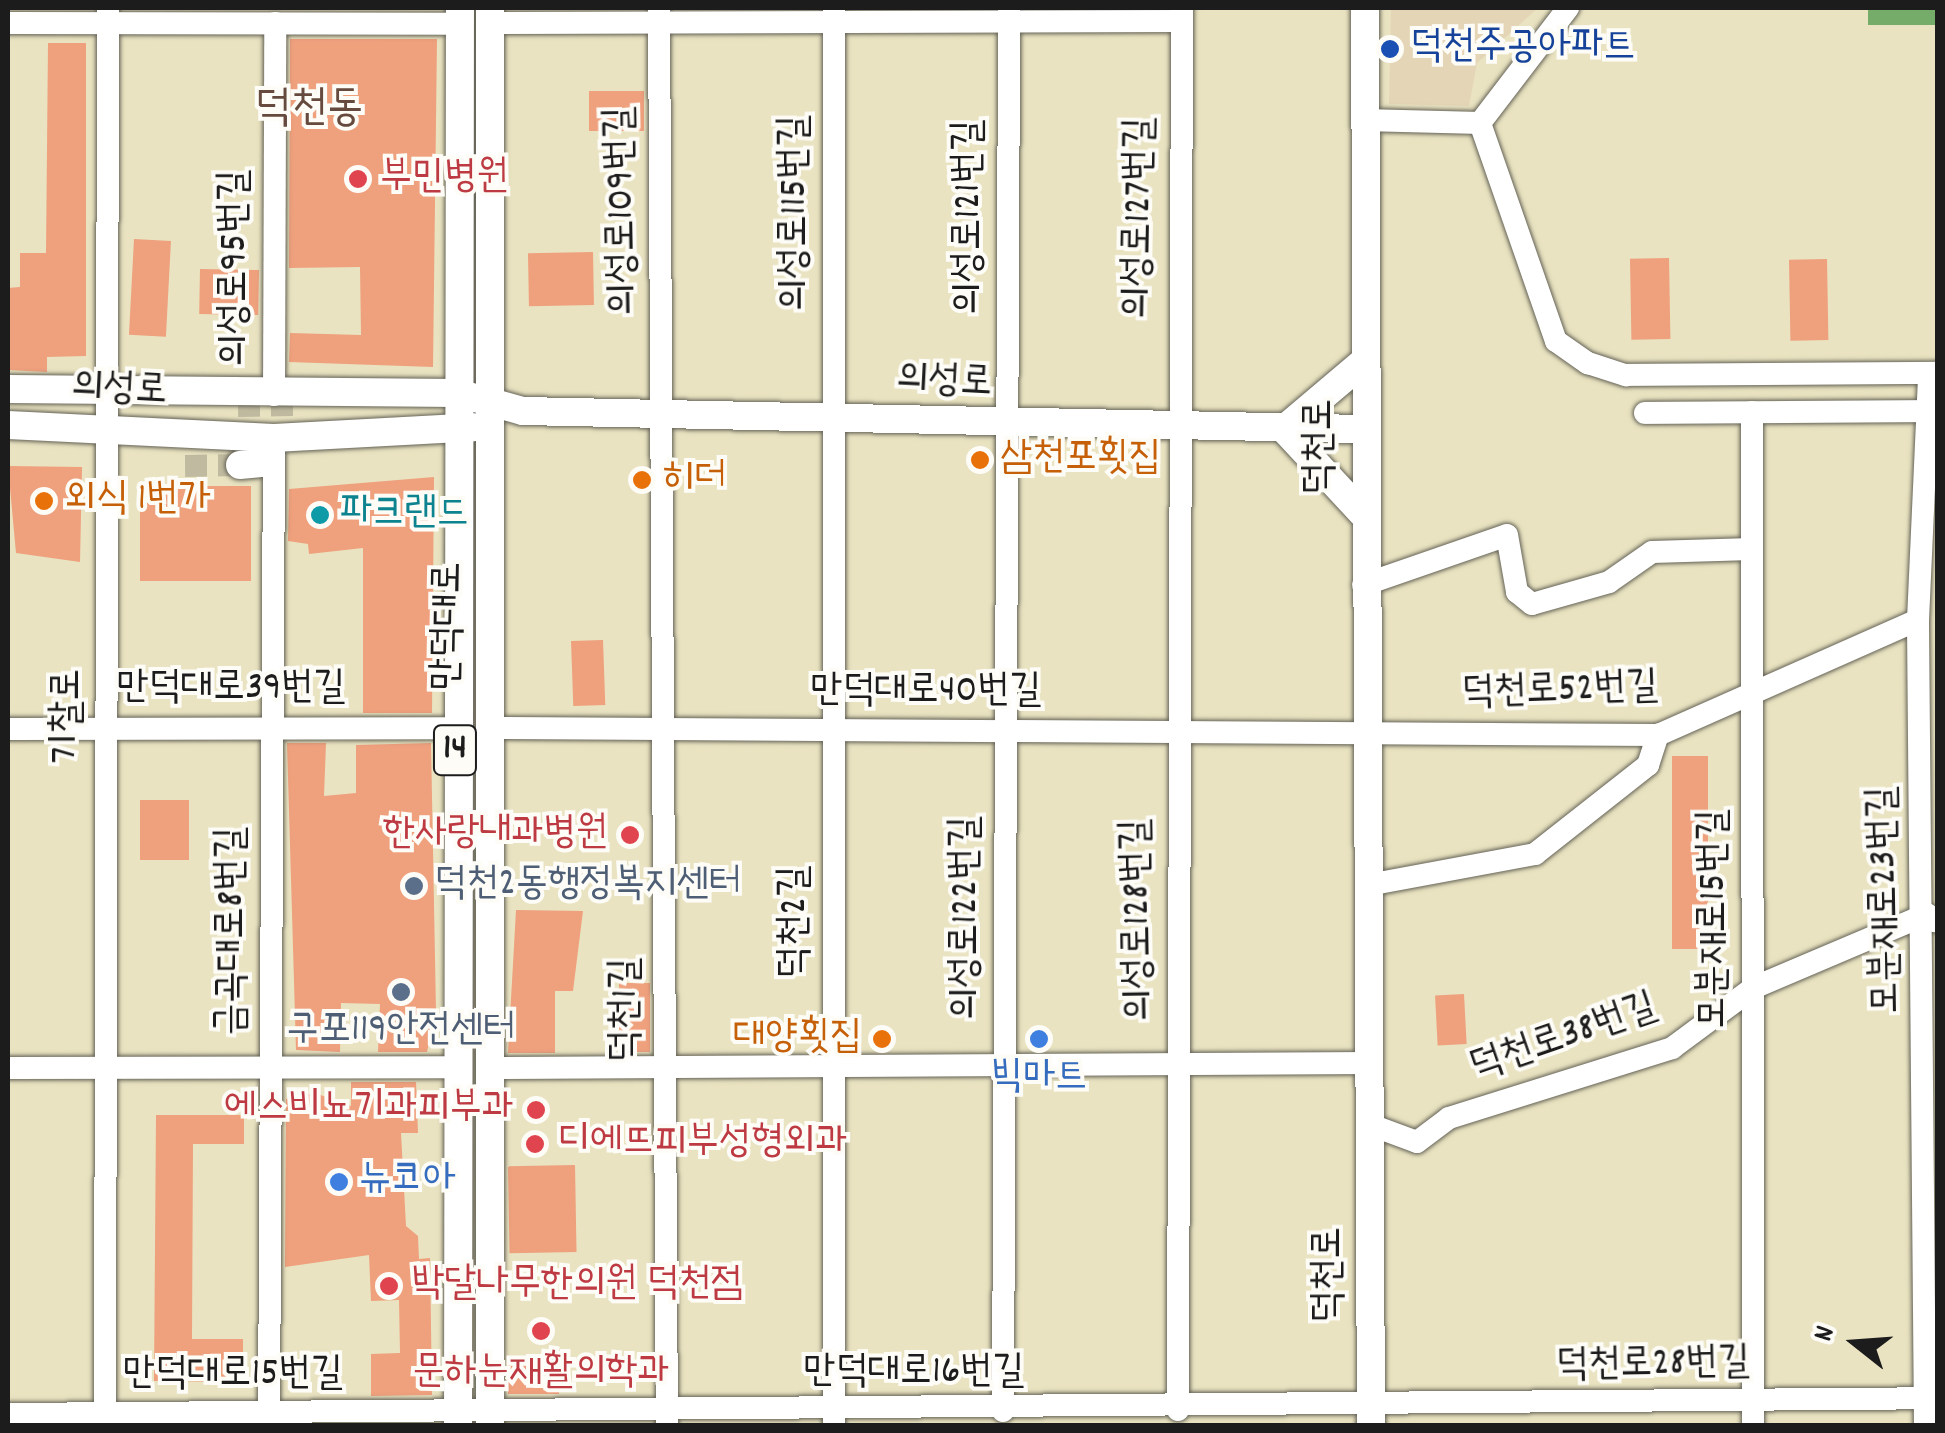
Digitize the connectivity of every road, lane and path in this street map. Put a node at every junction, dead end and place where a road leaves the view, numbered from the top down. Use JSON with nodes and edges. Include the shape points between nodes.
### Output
{"nodes":[{"id":1,"x":1365,"y":8,"type":"edge"},
{"id":2,"x":1568,"y":8,"type":"edge"},
{"id":3,"x":1009,"y":14,"type":"edge"},
{"id":4,"x":1182,"y":14,"type":"edge"},
{"id":5,"x":108,"y":15,"type":"edge"},
{"id":6,"x":659,"y":15,"type":"edge"},
{"id":7,"x":834,"y":15,"type":"edge"},
{"id":8,"x":460,"y":16,"type":"edge"},
{"id":9,"x":490,"y":16,"type":"edge"},
{"id":10,"x":275,"y":22,"type":"junction"},
{"id":11,"x":8,"y":23,"type":"edge"},
{"id":12,"x":1364,"y":120,"type":"junction"},
{"id":13,"x":1480,"y":123,"type":"junction"},
{"id":14,"x":1361,"y":364,"type":"junction"},
{"id":15,"x":1933,"y":373,"type":"edge"},
{"id":16,"x":8,"y":388,"type":"edge"},
{"id":17,"x":108,"y":390,"type":"junction"},
{"id":18,"x":457,"y":393,"type":"junction"},
{"id":19,"x":353,"y":395,"type":"junction"},
{"id":20,"x":285,"y":400,"type":"junction"},
{"id":21,"x":1929,"y":411,"type":"junction"},
{"id":22,"x":492,"y":412,"type":"junction"},
{"id":23,"x":1645,"y":412,"type":"dead end"},
{"id":24,"x":1752,"y":412,"type":"junction"},
{"id":25,"x":664,"y":414,"type":"junction"},
{"id":26,"x":834,"y":418,"type":"junction"},
{"id":27,"x":8,"y":425,"type":"edge"},
{"id":28,"x":1008,"y":427,"type":"junction"},
{"id":29,"x":1284,"y":429,"type":"junction"},
{"id":30,"x":1361,"y":429,"type":"junction"},
{"id":31,"x":108,"y":430,"type":"junction"},
{"id":32,"x":1175,"y":430,"type":"junction"},
{"id":33,"x":456,"y":432,"type":"junction"},
{"id":34,"x":350,"y":434,"type":"junction"},
{"id":35,"x":274,"y":438,"type":"junction"},
{"id":36,"x":240,"y":465,"type":"tunnel mouth"},
{"id":37,"x":1362,"y":513,"type":"junction"},
{"id":38,"x":1752,"y":549,"type":"junction"},
{"id":39,"x":1364,"y":585,"type":"junction"},
{"id":40,"x":1918,"y":620,"type":"junction"},
{"id":41,"x":1755,"y":691,"type":"junction"},
{"id":42,"x":107,"y":726,"type":"junction"},
{"id":43,"x":272,"y":727,"type":"junction"},
{"id":44,"x":8,"y":728,"type":"edge"},
{"id":45,"x":454,"y":728,"type":"junction"},
{"id":46,"x":490,"y":728,"type":"junction"},
{"id":47,"x":665,"y":728,"type":"junction"},
{"id":48,"x":1176,"y":730,"type":"junction"},
{"id":49,"x":834,"y":731,"type":"junction"},
{"id":50,"x":1006,"y":731,"type":"junction"},
{"id":51,"x":1362,"y":733,"type":"junction"},
{"id":52,"x":1658,"y":736,"type":"junction"},
{"id":53,"x":1368,"y":885,"type":"junction"},
{"id":54,"x":1932,"y":919,"type":"edge"},
{"id":55,"x":1753,"y":988,"type":"junction"},
{"id":56,"x":1371,"y":1063,"type":"junction"},
{"id":57,"x":1179,"y":1064,"type":"junction"},
{"id":58,"x":1005,"y":1065,"type":"junction"},
{"id":59,"x":460,"y":1066,"type":"junction"},
{"id":60,"x":834,"y":1066,"type":"junction"},
{"id":61,"x":666,"y":1067,"type":"junction"},
{"id":62,"x":8,"y":1068,"type":"edge"},
{"id":63,"x":490,"y":1068,"type":"junction"},
{"id":64,"x":271,"y":1069,"type":"junction"},
{"id":65,"x":109,"y":1070,"type":"junction"},
{"id":66,"x":1372,"y":1125,"type":"junction"},
{"id":67,"x":1931,"y":1398,"type":"edge"},
{"id":68,"x":1753,"y":1402,"type":"junction"},
{"id":69,"x":1178,"y":1410,"type":"junction"},
{"id":70,"x":1003,"y":1411,"type":"junction"},
{"id":71,"x":8,"y":1414,"type":"edge"},
{"id":72,"x":1564,"y":1415,"type":"edge"},
{"id":73,"x":1371,"y":1417,"type":"edge"},
{"id":74,"x":105,"y":1419,"type":"edge"},
{"id":75,"x":458,"y":1419,"type":"edge"},
{"id":76,"x":667,"y":1419,"type":"edge"},
{"id":77,"x":834,"y":1419,"type":"edge"},
{"id":78,"x":269,"y":1420,"type":"edge"},
{"id":79,"x":490,"y":1420,"type":"edge"},
{"id":80,"x":1753,"y":1426,"type":"edge"},
{"id":81,"x":1925,"y":1426,"type":"edge"}],
"edges":[{"from":1,"to":12,"type":"main road","name":"덕천로"},
{"from":2,"to":13,"type":"street"},
{"from":3,"to":4,"type":"street"},
{"from":3,"to":7,"type":"street"},
{"from":3,"to":28,"type":"street","name":"의성로121번길"},
{"from":4,"to":32,"type":"street","name":"의성로127번길"},
{"from":5,"to":10,"type":"street"},
{"from":5,"to":11,"type":"street"},
{"from":5,"to":17,"type":"street","name":"기찰로"},
{"from":6,"to":7,"type":"street"},
{"from":6,"to":9,"type":"street"},
{"from":6,"to":25,"type":"street","name":"의성로109번길"},
{"from":7,"to":26,"type":"street","name":"의성로115번길"},
{"from":8,"to":10,"type":"street"},
{"from":8,"to":18,"type":"main road","name":"만덕대로","number":"14"},
{"from":9,"to":22,"type":"main road","name":"만덕대로"},
{"from":10,"to":20,"type":"street","name":"의성로95번길"},
{"from":12,"to":13,"type":"street"},
{"from":12,"to":14,"type":"main road","name":"덕천로"},
{"from":13,"to":15,"type":"street","via":[[1556,341],[1588,364],[1626,375]]},
{"from":14,"to":29,"type":"main road"},
{"from":14,"to":30,"type":"main road","name":"덕천로"},
{"from":15,"to":21,"type":"street","name":"모분재로23번길"},
{"from":16,"to":17,"type":"main road","name":"의성로"},
{"from":17,"to":20,"type":"main road","name":"의성로"},
{"from":17,"to":31,"type":"street","name":"기찰로"},
{"from":18,"to":19,"type":"main road"},
{"from":18,"to":22,"type":"main road"},
{"from":18,"to":33,"type":"main road","name":"만덕대로","number":"14"},
{"from":19,"to":20,"type":"main road","name":"의성로","via":[[342,405]]},
{"from":19,"to":34,"type":"main road","via":[[382,414]]},
{"from":21,"to":24,"type":"street"},
{"from":21,"to":40,"type":"street","name":"모분재로23번길"},
{"from":22,"to":25,"type":"main road","name":"의성로"},
{"from":22,"to":33,"type":"main road","name":"의성로"},
{"from":22,"to":46,"type":"main road","name":"만덕대로"},
{"from":23,"to":24,"type":"street"},
{"from":24,"to":38,"type":"street","name":"모분재로15번길"},
{"from":25,"to":26,"type":"main road","name":"의성로"},
{"from":25,"to":47,"type":"street","name":"덕천1길"},
{"from":26,"to":28,"type":"main road","name":"의성로"},
{"from":26,"to":49,"type":"street","name":"덕천2길"},
{"from":27,"to":31,"type":"main road","name":"의성로"},
{"from":28,"to":32,"type":"main road","name":"의성로"},
{"from":28,"to":50,"type":"street","name":"의성로122번길","via":[[1000,456]]},
{"from":29,"to":30,"type":"main road","name":"의성로"},
{"from":29,"to":32,"type":"main road","name":"의성로"},
{"from":29,"to":37,"type":"main road"},
{"from":30,"to":37,"type":"main road","name":"덕천로"},
{"from":31,"to":35,"type":"main road","name":"의성로"},
{"from":31,"to":42,"type":"street","name":"기찰로"},
{"from":32,"to":48,"type":"street","name":"의성로128번길"},
{"from":33,"to":34,"type":"main road","name":"의성로"},
{"from":33,"to":45,"type":"main road","name":"만덕대로","number":"14"},
{"from":34,"to":35,"type":"main road","name":"의성로"},
{"from":35,"to":36,"type":"main road","via":[[264,463]]},
{"from":35,"to":43,"type":"street","name":"금곡대로8번길"},
{"from":37,"to":39,"type":"main road","name":"덕천로"},
{"from":38,"to":39,"type":"street","via":[[1652,552],[1609,582],[1532,604],[1516,592],[1506,534]]},
{"from":38,"to":41,"type":"street","name":"모분재로15번길"},
{"from":39,"to":51,"type":"main road","name":"덕천로"},
{"from":40,"to":41,"type":"street","name":"덕천로52번길"},
{"from":40,"to":54,"type":"street","name":"모분재로23번길"},
{"from":41,"to":52,"type":"street","name":"덕천로52번길"},
{"from":41,"to":55,"type":"street","name":"모분재로15번길"},
{"from":42,"to":43,"type":"street","name":"만덕대로39번길"},
{"from":42,"to":44,"type":"street","name":"만덕대로39번길"},
{"from":42,"to":65,"type":"street","name":"기찰로"},
{"from":43,"to":45,"type":"street","name":"만덕대로39번길"},
{"from":43,"to":64,"type":"street","name":"금곡대로8번길"},
{"from":45,"to":59,"type":"main road","name":"만덕대로","number":"14"},
{"from":46,"to":47,"type":"street","name":"만덕대로40번길"},
{"from":46,"to":63,"type":"main road","name":"만덕대로"},
{"from":47,"to":49,"type":"street","name":"만덕대로40번길"},
{"from":47,"to":61,"type":"street","name":"덕천1길"},
{"from":48,"to":50,"type":"street","name":"만덕대로40번길"},
{"from":48,"to":51,"type":"street","name":"만덕대로40번길"},
{"from":48,"to":57,"type":"street","name":"의성로128번길"},
{"from":49,"to":50,"type":"street","name":"만덕대로40번길"},
{"from":49,"to":60,"type":"street","name":"덕천2길"},
{"from":50,"to":58,"type":"street","name":"의성로122번길"},
{"from":51,"to":52,"type":"street","name":"덕천로52번길"},
{"from":51,"to":53,"type":"main road","name":"덕천로"},
{"from":52,"to":53,"type":"street","via":[[1648,765],[1536,854]]},
{"from":53,"to":56,"type":"main road","name":"덕천로"},
{"from":54,"to":55,"type":"street","name":"덕천로38번길"},
{"from":54,"to":67,"type":"street","name":"모분재로23번길"},
{"from":55,"to":66,"type":"street","name":"덕천로38번길","via":[[1672,1048],[1448,1118],[1417,1142]]},
{"from":55,"to":68,"type":"street","name":"모분재로15번길"},
{"from":56,"to":57,"type":"street"},
{"from":56,"to":66,"type":"main road","name":"덕천로"},
{"from":57,"to":58,"type":"street"},
{"from":57,"to":69,"type":"street","name":"의성로128번길"},
{"from":58,"to":60,"type":"street"},
{"from":58,"to":70,"type":"street","name":"의성로122번길"},
{"from":59,"to":64,"type":"street"},
{"from":59,"to":75,"type":"main road","name":"만덕대로","number":"14"},
{"from":60,"to":61,"type":"street"},
{"from":60,"to":77,"type":"street","name":"덕천2길"},
{"from":61,"to":63,"type":"street"},
{"from":61,"to":76,"type":"street","name":"덕천1길"},
{"from":62,"to":65,"type":"street"},
{"from":63,"to":79,"type":"main road","name":"만덕대로"},
{"from":64,"to":65,"type":"street"},
{"from":64,"to":78,"type":"street","name":"금곡대로8번길"},
{"from":65,"to":74,"type":"street","name":"기찰로"},
{"from":66,"to":73,"type":"main road","name":"덕천로"},
{"from":67,"to":68,"type":"street","name":"덕천로28번길"},
{"from":67,"to":81,"type":"street","name":"모분재로23번길"},
{"from":68,"to":72,"type":"street","name":"덕천로28번길"},
{"from":68,"to":80,"type":"street","name":"모분재로15번길"},
{"from":69,"to":70,"type":"street","name":"만덕대로16번길"},
{"from":69,"to":73,"type":"street","name":"만덕대로16번길"},
{"from":70,"to":77,"type":"street","name":"만덕대로16번길"},
{"from":71,"to":74,"type":"street","name":"만덕대로15번길"},
{"from":72,"to":73,"type":"street","name":"덕천로28번길"},
{"from":74,"to":78,"type":"street","name":"만덕대로15번길"},
{"from":75,"to":78,"type":"street","name":"만덕대로15번길"},
{"from":75,"to":79,"type":"street","name":"만덕대로16번길"},
{"from":76,"to":77,"type":"street","name":"만덕대로16번길"},
{"from":76,"to":79,"type":"street","name":"만덕대로16번길"}]}
